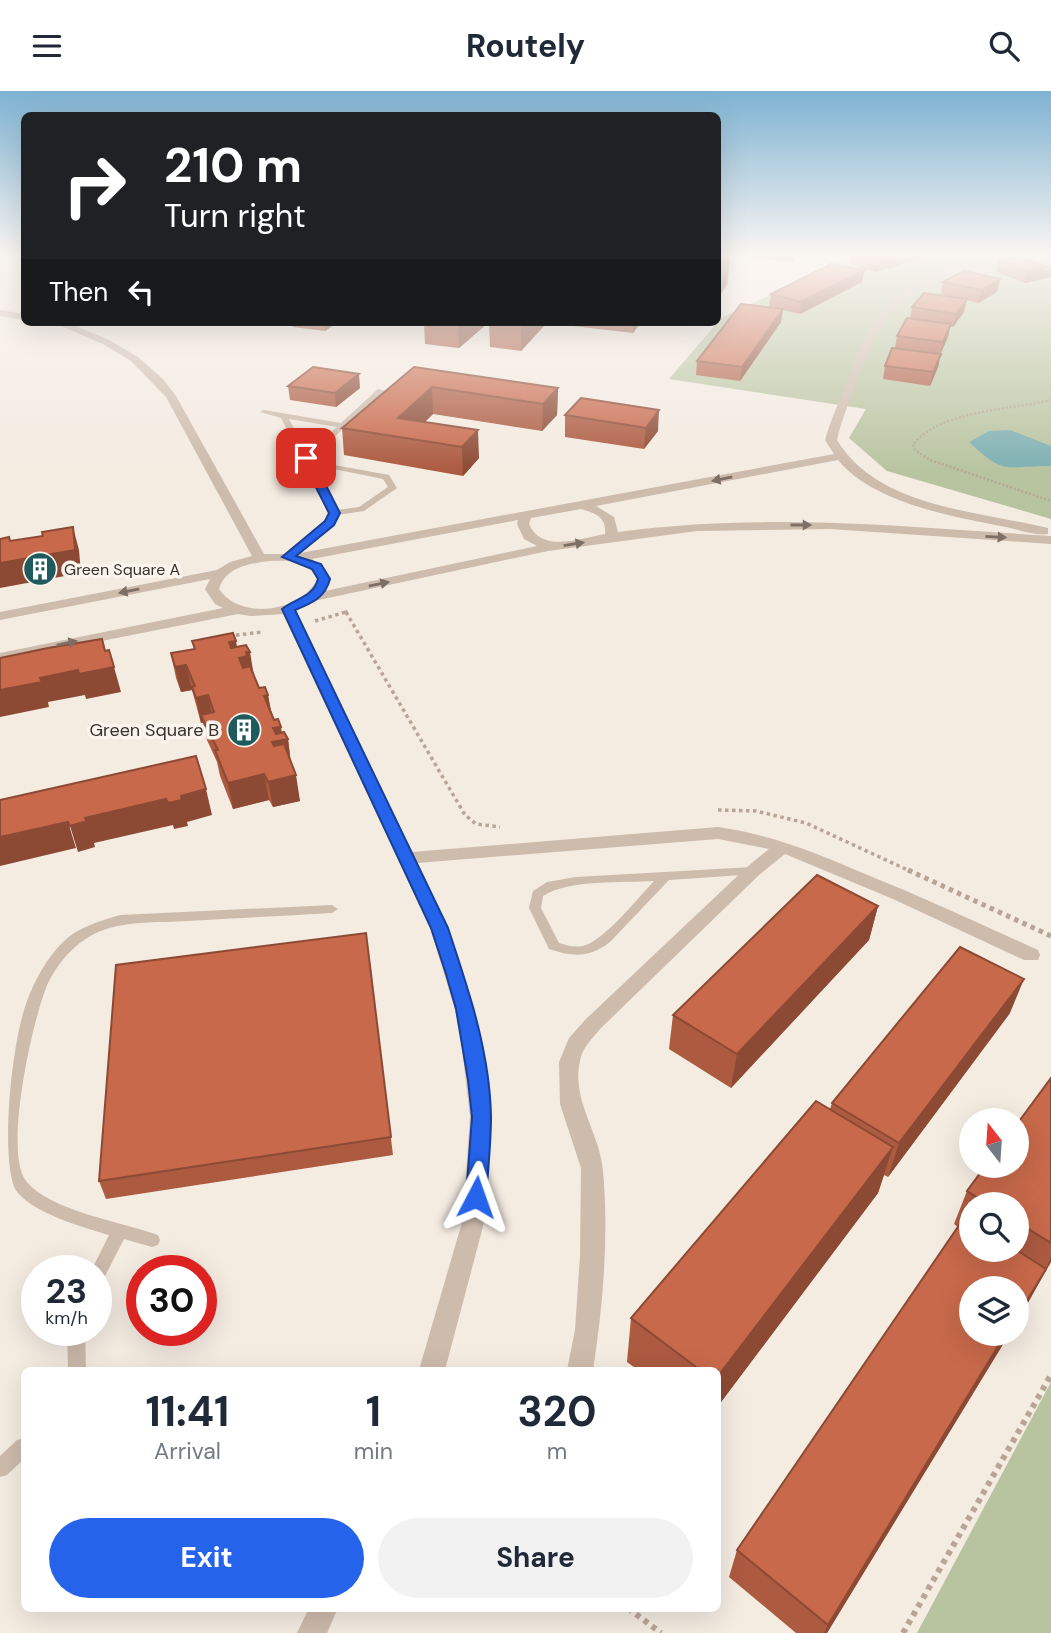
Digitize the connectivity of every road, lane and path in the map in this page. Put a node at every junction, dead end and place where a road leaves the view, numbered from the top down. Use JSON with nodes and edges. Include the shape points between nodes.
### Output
{"nodes":[{"id":1,"x":72,"y":328,"type":"edge"},
{"id":2,"x":876,"y":328,"type":"edge"},
{"id":3,"x":381,"y":391,"type":"edge"},
{"id":4,"x":1051,"y":400,"type":"edge"},
{"id":5,"x":264,"y":412,"type":"dead end"},
{"id":6,"x":284,"y":416,"type":"junction"},
{"id":7,"x":341,"y":425,"type":"junction"},
{"id":8,"x":838,"y":457,"type":"junction"},
{"id":9,"x":306,"y":458,"type":"junction"},
{"id":10,"x":312,"y":470,"type":"junction"},
{"id":11,"x":1051,"y":501,"type":"edge"},
{"id":12,"x":582,"y":505,"type":"junction"},
{"id":13,"x":942,"y":508,"type":"junction"},
{"id":14,"x":334,"y":513,"type":"junction"},
{"id":15,"x":526,"y":516,"type":"junction"},
{"id":16,"x":1051,"y":532,"type":"edge"},
{"id":17,"x":941,"y":533,"type":"junction"},
{"id":18,"x":610,"y":539,"type":"junction"},
{"id":19,"x":1051,"y":540,"type":"edge"},
{"id":20,"x":550,"y":548,"type":"junction"},
{"id":21,"x":260,"y":558,"type":"junction"},
{"id":22,"x":292,"y":558,"type":"junction"},
{"id":23,"x":220,"y":573,"type":"junction"},
{"id":24,"x":312,"y":598,"type":"junction"},
{"id":25,"x":288,"y":609,"type":"junction"},
{"id":26,"x":236,"y":610,"type":"junction"},
{"id":27,"x":346,"y":611,"type":"dead end"},
{"id":28,"x":0,"y":616,"type":"edge"},
{"id":29,"x":0,"y":657,"type":"edge"},
{"id":30,"x":709,"y":811,"type":"dead end"},
{"id":31,"x":511,"y":827,"type":"dead end"},
{"id":32,"x":784,"y":846,"type":"junction"},
{"id":33,"x":404,"y":858,"type":"junction"},
{"id":34,"x":752,"y":871,"type":"junction"},
{"id":35,"x":664,"y":877,"type":"junction"},
{"id":36,"x":332,"y":909,"type":"dead end"},
{"id":37,"x":1051,"y":936,"type":"edge"},
{"id":38,"x":1031,"y":955,"type":"dead end"},
{"id":39,"x":120,"y":1231,"type":"junction"},
{"id":40,"x":152,"y":1240,"type":"dead end"},
{"id":41,"x":107,"y":1255,"type":"edge"},
{"id":42,"x":77,"y":1346,"type":"edge"},
{"id":43,"x":78,"y":1367,"type":"edge"},
{"id":44,"x":433,"y":1367,"type":"edge"},
{"id":45,"x":581,"y":1367,"type":"edge"},
{"id":46,"x":1051,"y":1375,"type":"edge"},
{"id":47,"x":21,"y":1450,"type":"edge"},
{"id":48,"x":0,"y":1468,"type":"edge"},
{"id":49,"x":322,"y":1612,"type":"edge"},
{"id":50,"x":633,"y":1612,"type":"edge"},
{"id":51,"x":312,"y":1633,"type":"edge"},
{"id":52,"x":661,"y":1633,"type":"edge"},
{"id":53,"x":903,"y":1633,"type":"edge"}],
"edges":[{"from":1,"to":21,"type":"street","via":[[133,355],[154,375],[171,397]]},
{"from":2,"to":8,"type":"street","via":[[832,434]]},
{"from":3,"to":7,"type":"lane"},
{"from":4,"to":11,"type":"path","via":[[942,423],[920,433],[913,445],[930,460]]},
{"from":5,"to":6,"type":"lane"},
{"from":6,"to":7,"type":"lane"},
{"from":6,"to":9,"type":"lane"},
{"from":7,"to":9,"type":"lane"},
{"from":8,"to":12,"type":"street","one_way":true},
{"from":8,"to":13,"type":"street","via":[[880,487]]},
{"from":9,"to":10,"type":"lane"},
{"from":10,"to":14,"type":"lane"},
{"from":10,"to":14,"type":"lane","via":[[334,467],[392,482],[393,488],[361,509]]},
{"from":12,"to":15,"type":"street"},
{"from":12,"to":18,"type":"street","via":[[611,520]]},
{"from":13,"to":16,"type":"street"},
{"from":13,"to":17,"type":"street"},
{"from":14,"to":22,"type":"lane"},
{"from":15,"to":20,"type":"street","via":[[523,524],[528,535]]},
{"from":15,"to":22,"type":"street"},
{"from":18,"to":17,"type":"street","one_way":true,"via":[[748,525]]},
{"from":17,"to":19,"type":"street","one_way":true},
{"from":20,"to":18,"type":"street","one_way":true},
{"from":24,"to":20,"type":"street","one_way":true},
{"from":21,"to":22,"type":"street"},
{"from":21,"to":23,"type":"street"},
{"from":22,"to":24,"type":"street","via":[[316,566],[323,575],[321,589]]},
{"from":23,"to":26,"type":"street","via":[[213,594]]},
{"from":23,"to":28,"type":"street","one_way":true},
{"from":24,"to":25,"type":"street"},
{"from":25,"to":26,"type":"street"},
{"from":25,"to":33,"type":"street"},
{"from":29,"to":26,"type":"street","one_way":true},
{"from":27,"to":31,"type":"path","via":[[465,815],[486,827]]},
{"from":30,"to":37,"type":"path","via":[[756,811],[806,823]]},
{"from":32,"to":33,"type":"street","via":[[718,833]]},
{"from":32,"to":34,"type":"street"},
{"from":32,"to":38,"type":"street"},
{"from":33,"to":44,"type":"street","via":[[439,928],[458,986],[481,1117],[474,1219]]},
{"from":34,"to":35,"type":"lane"},
{"from":34,"to":45,"type":"street","via":[[593,1024],[576,1044],[569,1062],[571,1104],[592,1168],[592,1256]]},
{"from":35,"to":35,"type":"lane","via":[[590,949],[572,952],[554,946],[535,908],[537,894],[551,885]]},
{"from":36,"to":39,"type":"lane","via":[[120,920],[83,933],[57,959],[23,1038],[11,1163],[22,1186],[43,1204]]},
{"from":39,"to":40,"type":"lane"},
{"from":39,"to":41,"type":"lane"},
{"from":42,"to":43,"type":"lane"},
{"from":46,"to":53,"type":"path"},
{"from":47,"to":48,"type":"lane"},
{"from":49,"to":51,"type":"street"},
{"from":50,"to":52,"type":"path"}]}
